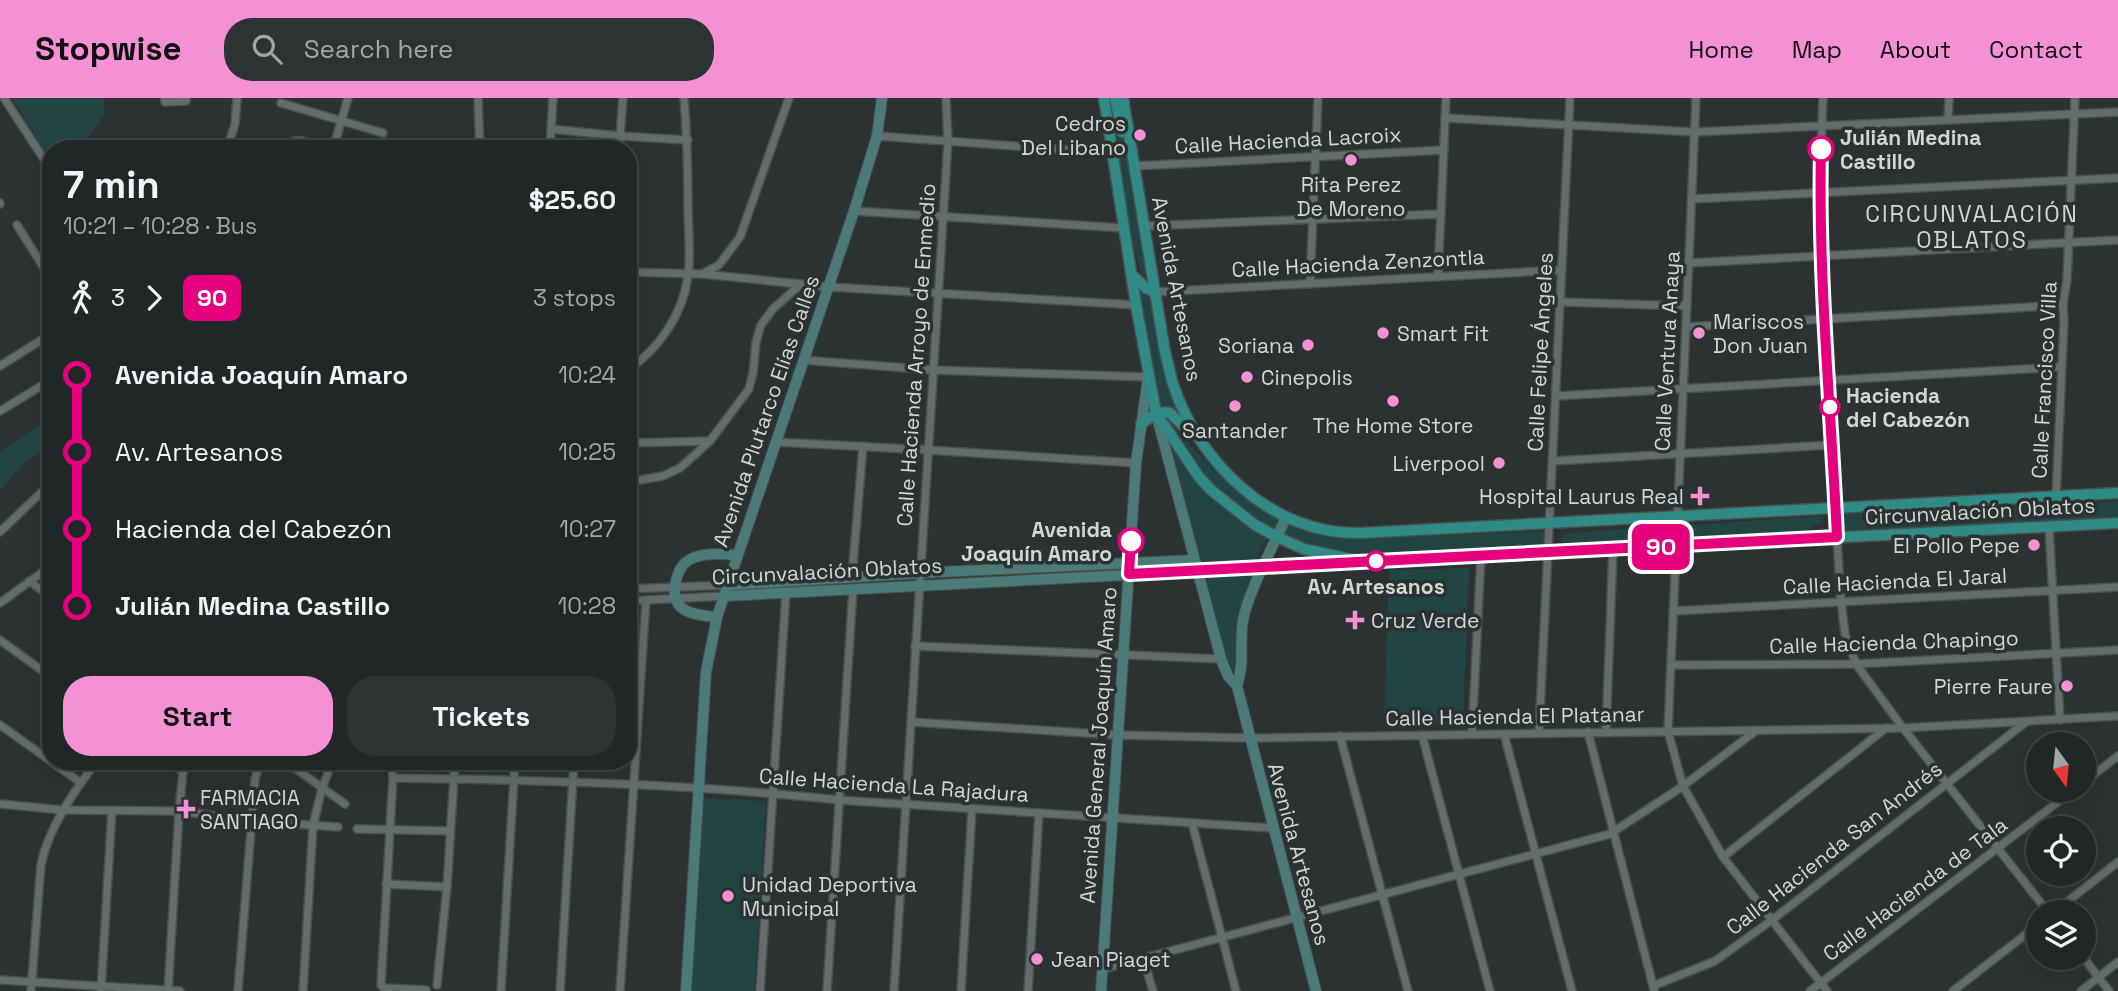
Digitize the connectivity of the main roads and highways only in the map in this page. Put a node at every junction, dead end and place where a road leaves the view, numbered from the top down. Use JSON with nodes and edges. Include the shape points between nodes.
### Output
{"nodes":[{"id":1,"x":1104,"y":98,"type":"edge"},
{"id":2,"x":1115,"y":98,"type":"edge"},
{"id":3,"x":1123,"y":98,"type":"edge"},
{"id":4,"x":1133,"y":153,"type":"junction"},
{"id":5,"x":1131,"y":274,"type":"junction"},
{"id":6,"x":1155,"y":292,"type":"junction"},
{"id":7,"x":1156,"y":413,"type":"junction"},
{"id":8,"x":1142,"y":424,"type":"road end"},
{"id":9,"x":1205,"y":445,"type":"junction"},
{"id":10,"x":2118,"y":492,"type":"edge"},
{"id":11,"x":1286,"y":517,"type":"joint"},
{"id":12,"x":2118,"y":523,"type":"edge"}],
"edges":[{"from":1,"to":5,"type":"main road","name":"Avenida Artesanos"},
{"from":2,"to":4,"type":"main road","via":[[1123,136]]},
{"from":3,"to":4,"type":"main road","name":"Avenida Artesanos"},
{"from":4,"to":6,"type":"main road","name":"Avenida Artesanos"},
{"from":5,"to":6,"type":"main road"},
{"from":5,"to":7,"type":"main road","name":"Avenida Artesanos"},
{"from":6,"to":9,"type":"main road","name":"Avenida Artesanos","via":[[1173,385]]},
{"from":7,"to":8,"type":"main road"},
{"from":7,"to":9,"type":"main road","via":[[1170,413]]},
{"from":7,"to":12,"type":"main road","name":"Circunvalación Oblatos","via":[[1199,477],[1255,525],[1304,549],[1365,562]]},
{"from":9,"to":11,"type":"main road","name":"Avenida Artesanos","via":[[1227,476]]},
{"from":10,"to":11,"type":"main road","name":"Circunvalación Oblatos","via":[[1341,534]]}]}
